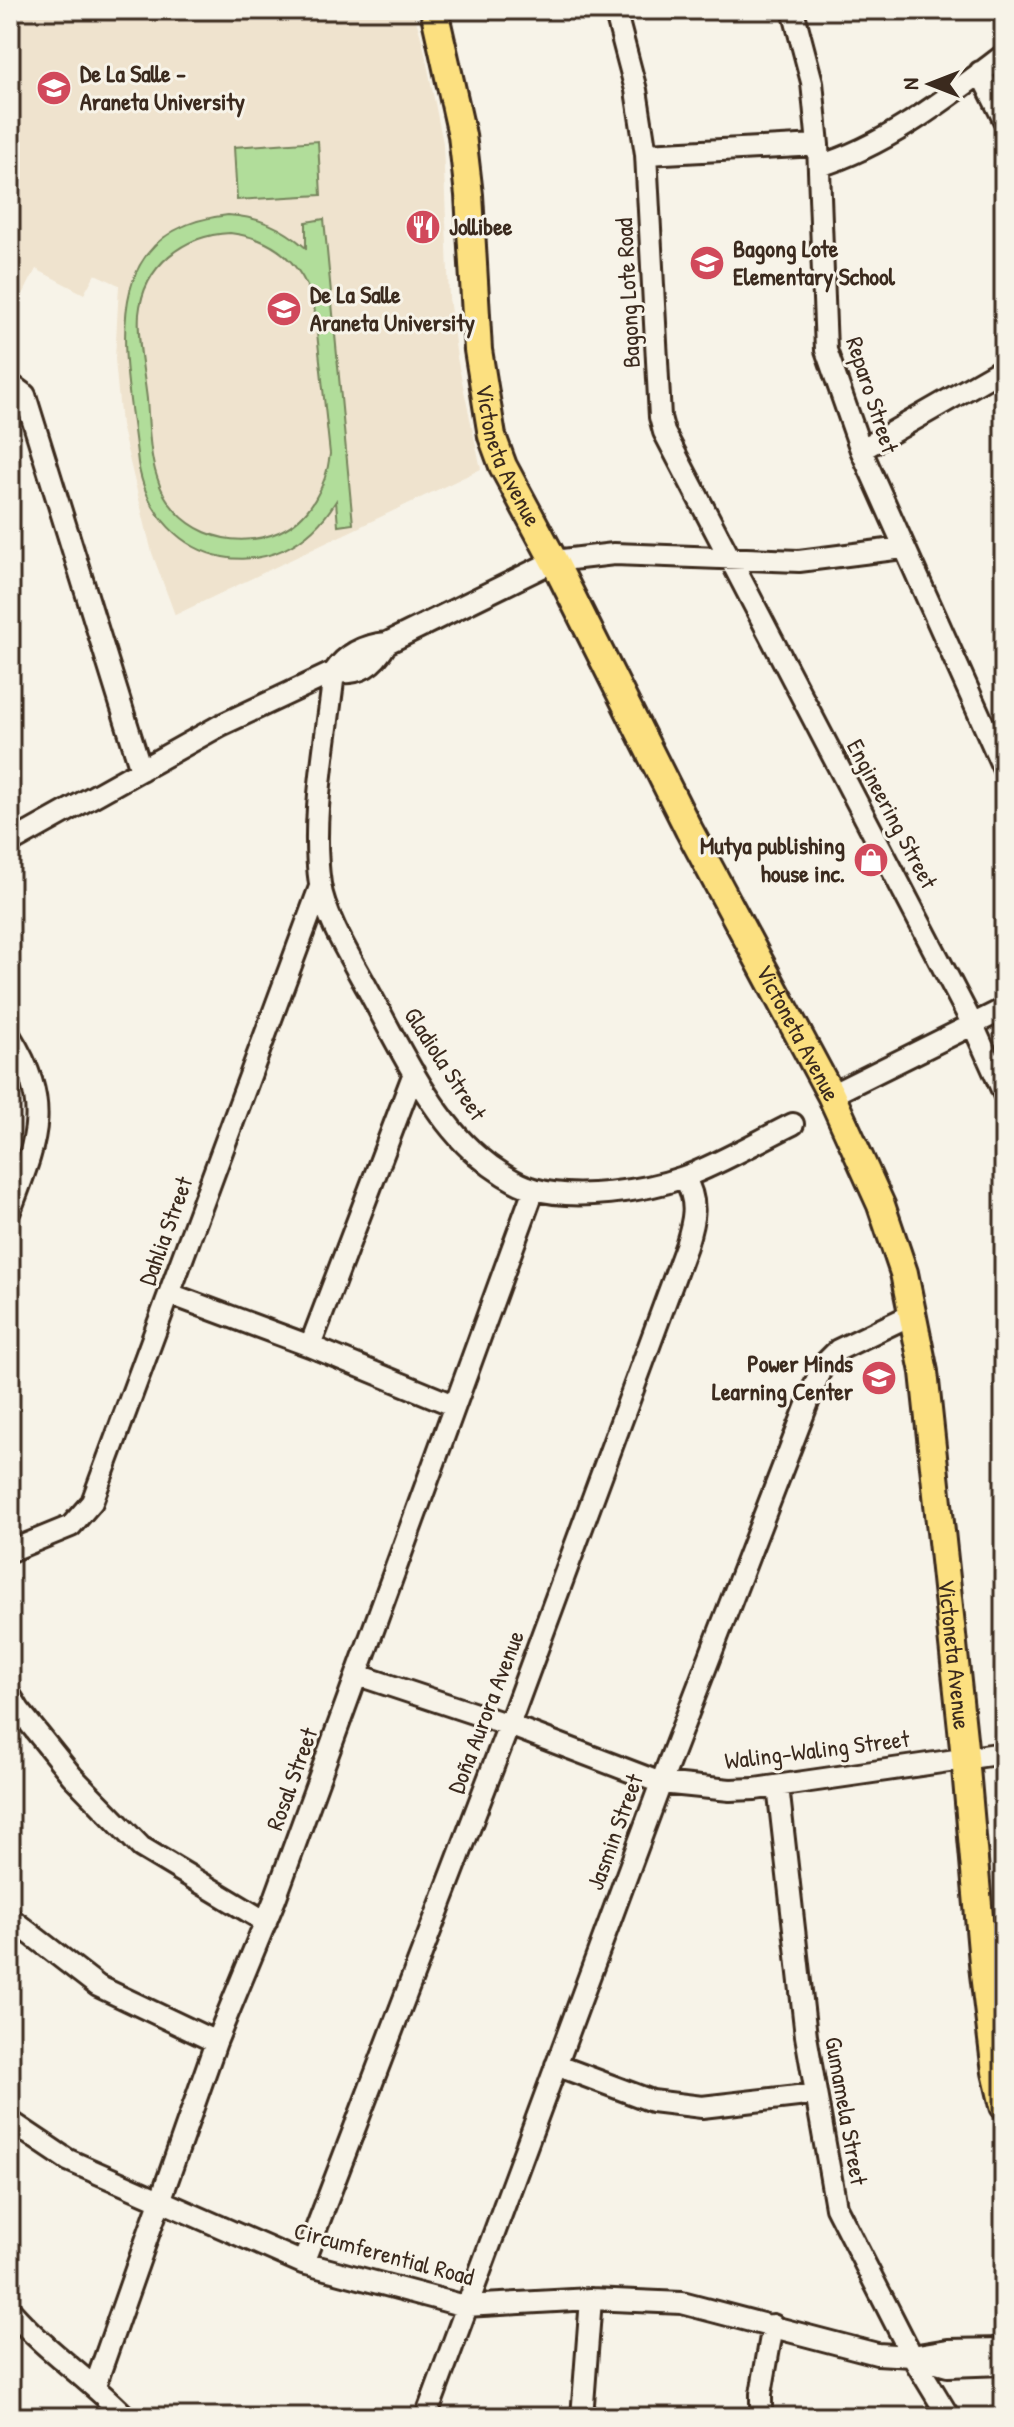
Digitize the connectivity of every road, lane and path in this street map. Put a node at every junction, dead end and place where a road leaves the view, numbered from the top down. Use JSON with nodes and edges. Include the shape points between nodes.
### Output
{"nodes":[{"id":1,"x":434,"y":10,"type":"edge"},
{"id":2,"x":615,"y":10,"type":"edge"},
{"id":3,"x":793,"y":10,"type":"edge"},
{"id":4,"x":1004,"y":55,"type":"edge"},
{"id":5,"x":980,"y":72,"type":"junction"},
{"id":6,"x":1004,"y":120,"type":"edge"},
{"id":7,"x":818,"y":145,"type":"junction"},
{"id":8,"x":646,"y":154,"type":"junction"},
{"id":9,"x":819,"y":166,"type":"junction"},
{"id":10,"x":1004,"y":368,"type":"edge"},
{"id":11,"x":10,"y":384,"type":"edge"},
{"id":12,"x":861,"y":450,"type":"junction"},
{"id":13,"x":903,"y":548,"type":"junction"},
{"id":14,"x":730,"y":560,"type":"junction"},
{"id":15,"x":554,"y":561,"type":"junction"},
{"id":16,"x":334,"y":672,"type":"junction"},
{"id":17,"x":996,"y":732,"type":"edge"},
{"id":18,"x":141,"y":770,"type":"junction"},
{"id":19,"x":1004,"y":770,"type":"edge"},
{"id":20,"x":10,"y":843,"type":"edge"},
{"id":21,"x":320,"y":887,"type":"junction"},
{"id":22,"x":1004,"y":1009,"type":"edge"},
{"id":23,"x":973,"y":1025,"type":"junction"},
{"id":24,"x":10,"y":1036,"type":"edge"},
{"id":25,"x":414,"y":1073,"type":"junction"},
{"id":26,"x":1004,"y":1094,"type":"edge"},
{"id":27,"x":831,"y":1095,"type":"junction"},
{"id":28,"x":793,"y":1124,"type":"dead end"},
{"id":29,"x":684,"y":1177,"type":"junction"},
{"id":30,"x":534,"y":1189,"type":"junction"},
{"id":31,"x":10,"y":1211,"type":"edge"},
{"id":32,"x":170,"y":1294,"type":"junction"},
{"id":33,"x":913,"y":1314,"type":"junction"},
{"id":34,"x":310,"y":1346,"type":"junction"},
{"id":35,"x":453,"y":1405,"type":"junction"},
{"id":36,"x":10,"y":1551,"type":"edge"},
{"id":37,"x":358,"y":1675,"type":"junction"},
{"id":38,"x":10,"y":1695,"type":"edge"},
{"id":39,"x":509,"y":1725,"type":"junction"},
{"id":40,"x":1004,"y":1753,"type":"edge"},
{"id":41,"x":965,"y":1757,"type":"junction"},
{"id":42,"x":661,"y":1783,"type":"junction"},
{"id":43,"x":778,"y":1786,"type":"junction"},
{"id":44,"x":10,"y":1918,"type":"edge"},
{"id":45,"x":266,"y":1922,"type":"junction"},
{"id":46,"x":216,"y":2042,"type":"junction"},
{"id":47,"x":556,"y":2065,"type":"junction"},
{"id":48,"x":815,"y":2094,"type":"junction"},
{"id":49,"x":1004,"y":2106,"type":"edge"},
{"id":50,"x":10,"y":2121,"type":"edge"},
{"id":51,"x":162,"y":2201,"type":"junction"},
{"id":52,"x":303,"y":2263,"type":"junction"},
{"id":53,"x":591,"y":2299,"type":"junction"},
{"id":54,"x":465,"y":2306,"type":"junction"},
{"id":55,"x":10,"y":2310,"type":"edge"},
{"id":56,"x":773,"y":2325,"type":"junction"},
{"id":57,"x":1004,"y":2349,"type":"edge"},
{"id":58,"x":912,"y":2356,"type":"junction"},
{"id":59,"x":1004,"y":2364,"type":"edge"},
{"id":60,"x":95,"y":2386,"type":"junction"},
{"id":61,"x":126,"y":2417,"type":"edge"},
{"id":62,"x":426,"y":2417,"type":"edge"},
{"id":63,"x":582,"y":2417,"type":"edge"},
{"id":64,"x":761,"y":2417,"type":"edge"},
{"id":65,"x":949,"y":2417,"type":"edge"}],
"edges":[{"from":1,"to":15,"type":"main road","name":"Victoneta Avenue","via":[[462,135],[478,350],[492,436]]},
{"from":2,"to":8,"type":"street","name":"Bagong Lote Road"},
{"from":3,"to":7,"type":"street","name":"Reparo Street","via":[[812,82]]},
{"from":4,"to":5,"type":"street"},
{"from":5,"to":6,"type":"street"},
{"from":5,"to":9,"type":"street","via":[[865,149]]},
{"from":7,"to":8,"type":"street"},
{"from":7,"to":9,"type":"street","name":"Reparo Street"},
{"from":8,"to":14,"type":"street","name":"Bagong Lote Road","via":[[660,417]]},
{"from":9,"to":12,"type":"street","name":"Reparo Street","via":[[826,350]]},
{"from":10,"to":12,"type":"street"},
{"from":11,"to":18,"type":"street","via":[[25,395]]},
{"from":12,"to":13,"type":"street","name":"Reparo Street"},
{"from":13,"to":14,"type":"street","via":[[799,561]]},
{"from":13,"to":17,"type":"street","name":"Reparo Street"},
{"from":14,"to":15,"type":"street","via":[[614,554]]},
{"from":14,"to":23,"type":"street","name":"Engineering Street"},
{"from":15,"to":16,"type":"street","via":[[387,643],[376,661],[350,674]]},
{"from":15,"to":27,"type":"main road","name":"Victoneta Avenue","via":[[689,830]]},
{"from":16,"to":18,"type":"street"},
{"from":16,"to":21,"type":"street","name":"Gladiola Street","via":[[317,842]]},
{"from":17,"to":19,"type":"street","name":"Reparo Street"},
{"from":18,"to":20,"type":"street"},
{"from":21,"to":25,"type":"street","name":"Gladiola Street","via":[[341,941]]},
{"from":21,"to":32,"type":"street","name":"Dahlia Street"},
{"from":22,"to":23,"type":"street"},
{"from":23,"to":26,"type":"street","name":"Engineering Street"},
{"from":23,"to":27,"type":"street"},
{"from":24,"to":31,"type":"street","via":[[27,1063],[38,1117]]},
{"from":25,"to":30,"type":"street","name":"Gladiola Street","via":[[476,1154]]},
{"from":25,"to":34,"type":"street"},
{"from":27,"to":33,"type":"main road","name":"Victoneta Avenue","via":[[881,1205]]},
{"from":28,"to":29,"type":"street","name":"Gladiola Street"},
{"from":29,"to":30,"type":"street","name":"Gladiola Street","via":[[604,1193]]},
{"from":29,"to":39,"type":"street","name":"Doña Aurora Avenue","via":[[695,1199],[689,1237]]},
{"from":30,"to":35,"type":"street","name":"Rosal Street"},
{"from":32,"to":34,"type":"street"},
{"from":32,"to":36,"type":"street","name":"Dahlia Street","via":[[92,1502],[71,1526]]},
{"from":33,"to":41,"type":"main road","name":"Victoneta Avenue","via":[[924,1372]]},
{"from":33,"to":42,"type":"street","name":"Jasmin Street","via":[[838,1350],[822,1366]]},
{"from":34,"to":35,"type":"street"},
{"from":35,"to":37,"type":"street","name":"Rosal Street"},
{"from":37,"to":39,"type":"street","name":"Waling-Waling Street"},
{"from":37,"to":45,"type":"street","name":"Rosal Street"},
{"from":38,"to":45,"type":"street","via":[[72,1776],[141,1847]]},
{"from":39,"to":42,"type":"street","name":"Waling-Waling Street"},
{"from":39,"to":52,"type":"street","name":"Doña Aurora Avenue"},
{"from":40,"to":41,"type":"street","name":"Waling-Waling Street"},
{"from":41,"to":43,"type":"street","name":"Waling-Waling Street"},
{"from":41,"to":49,"type":"main road","name":"Victoneta Avenue","via":[[984,1974]]},
{"from":42,"to":43,"type":"street","name":"Waling-Waling Street","via":[[730,1790]]},
{"from":42,"to":47,"type":"street","name":"Jasmin Street"},
{"from":43,"to":48,"type":"street","name":"Gumamela Street"},
{"from":44,"to":46,"type":"street","via":[[98,1986]]},
{"from":45,"to":46,"type":"street","name":"Rosal Street"},
{"from":46,"to":51,"type":"street","name":"Rosal Street"},
{"from":47,"to":48,"type":"street","via":[[652,2101],[702,2107]]},
{"from":47,"to":54,"type":"street","name":"Jasmin Street"},
{"from":48,"to":58,"type":"street","name":"Gumamela Street","via":[[836,2207]]},
{"from":50,"to":51,"type":"street","name":"Circumferential Road","via":[[68,2160]]},
{"from":51,"to":52,"type":"street","name":"Circumferential Road"},
{"from":51,"to":60,"type":"street","name":"Rosal Street"},
{"from":52,"to":54,"type":"street","name":"Circumferential Road"},
{"from":53,"to":54,"type":"street","name":"Circumferential Road"},
{"from":53,"to":56,"type":"street","name":"Circumferential Road","via":[[682,2303]]},
{"from":53,"to":63,"type":"street"},
{"from":54,"to":62,"type":"street","name":"Jasmin Street"},
{"from":55,"to":60,"type":"street","via":[[37,2341]]},
{"from":56,"to":58,"type":"street","name":"Circumferential Road","via":[[850,2348]]},
{"from":56,"to":64,"type":"street"},
{"from":57,"to":58,"type":"street","name":"Circumferential Road"},
{"from":58,"to":59,"type":"street","name":"Circumferential Road","via":[[948,2366]]},
{"from":58,"to":65,"type":"street","name":"Gumamela Street"},
{"from":60,"to":61,"type":"street"}]}
